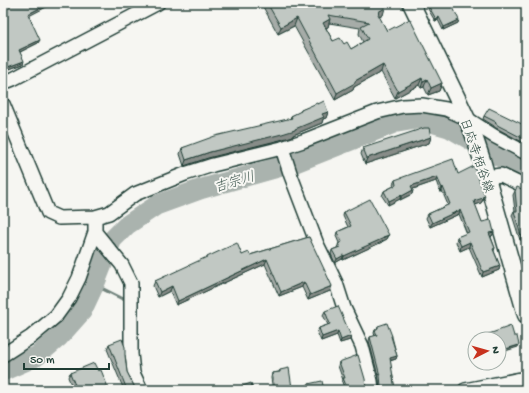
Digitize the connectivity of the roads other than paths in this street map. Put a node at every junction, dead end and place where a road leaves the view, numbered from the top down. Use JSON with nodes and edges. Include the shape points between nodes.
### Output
{"nodes":[{"id":1,"x":158,"y":3,"type":"edge"},
{"id":2,"x":411,"y":3,"type":"edge"},
{"id":3,"x":3,"y":83,"type":"edge"},
{"id":4,"x":3,"y":104,"type":"edge"},
{"id":5,"x":469,"y":124,"type":"junction"},
{"id":6,"x":282,"y":150,"type":"junction"},
{"id":7,"x":526,"y":153,"type":"edge"},
{"id":8,"x":487,"y":177,"type":"junction"},
{"id":9,"x":526,"y":187,"type":"edge"},
{"id":10,"x":95,"y":217,"type":"junction"},
{"id":11,"x":98,"y":236,"type":"junction"},
{"id":12,"x":526,"y":315,"type":"edge"},
{"id":13,"x":3,"y":355,"type":"edge"},
{"id":14,"x":526,"y":378,"type":"edge"},
{"id":15,"x":141,"y":390,"type":"edge"},
{"id":16,"x":372,"y":390,"type":"edge"},
{"id":17,"x":465,"y":390,"type":"edge"}],
"edges":[{"from":1,"to":3,"type":"street"},
{"from":2,"to":5,"type":"main road","name":"日応寺栢谷線"},
{"from":4,"to":10,"type":"street","via":[[48,213],[59,218]]},
{"from":5,"to":6,"type":"street","via":[[446,109],[422,105],[403,106],[377,112]]},
{"from":5,"to":7,"type":"street"},
{"from":5,"to":8,"type":"main road","name":"日応寺栢谷線"},
{"from":6,"to":10,"type":"street","via":[[213,164],[185,174],[135,194],[110,214]]},
{"from":6,"to":16,"type":"street","via":[[317,244],[362,346]]},
{"from":8,"to":9,"type":"street","via":[[501,175]]},
{"from":8,"to":12,"type":"main road","name":"日応寺栢谷線"},
{"from":10,"to":11,"type":"street"},
{"from":11,"to":13,"type":"street","via":[[69,298],[56,316],[31,337]]},
{"from":11,"to":15,"type":"street","via":[[122,265],[132,283],[131,354],[133,373]]},
{"from":14,"to":17,"type":"street"}]}
